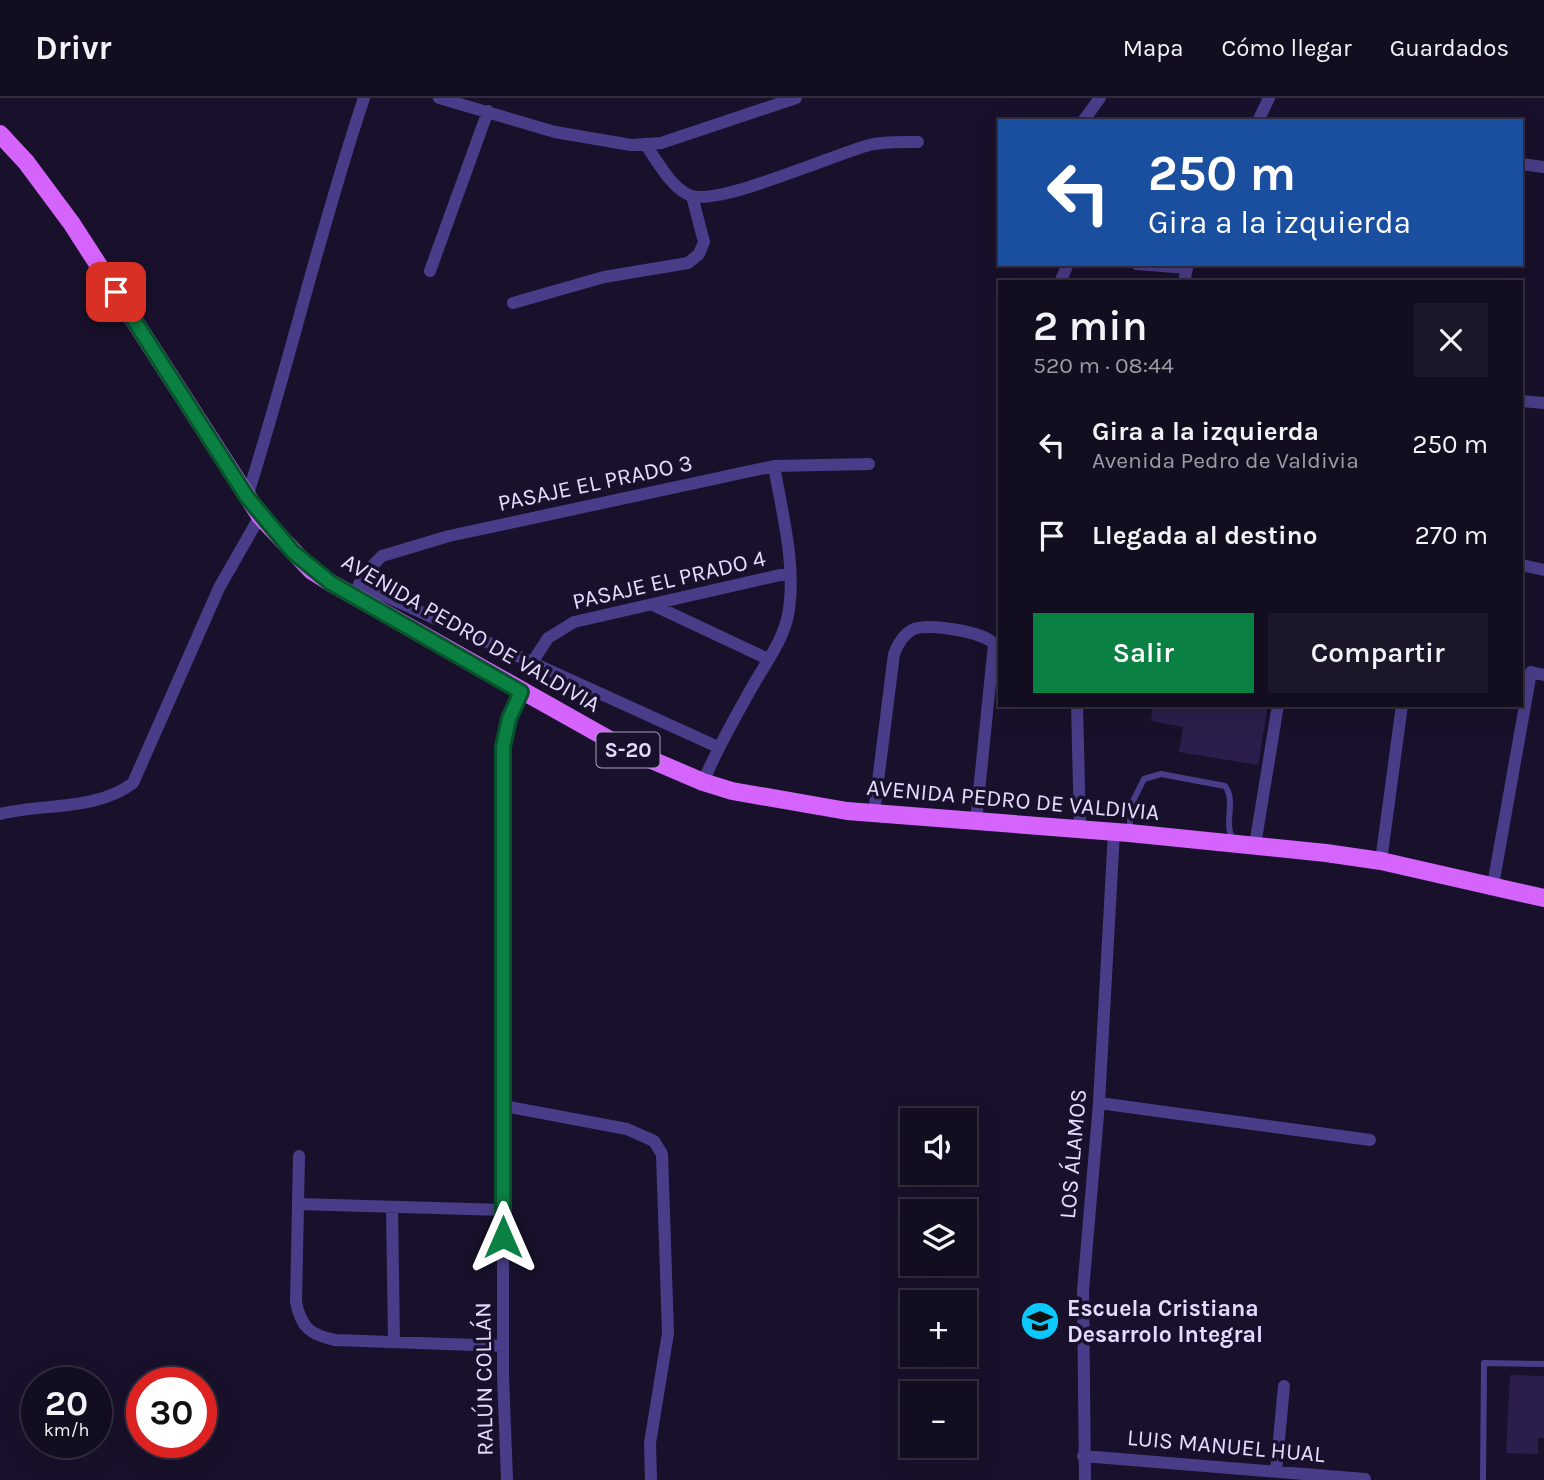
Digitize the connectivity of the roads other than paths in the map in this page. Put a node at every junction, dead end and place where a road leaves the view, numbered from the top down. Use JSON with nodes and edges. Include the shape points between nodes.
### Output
{"nodes":[{"id":1,"x":364,"y":98,"type":"edge"},
{"id":2,"x":439,"y":98,"type":"edge"},
{"id":3,"x":796,"y":98,"type":"edge"},
{"id":4,"x":1100,"y":98,"type":"edge"},
{"id":5,"x":1269,"y":98,"type":"edge"},
{"id":6,"x":488,"y":111,"type":"junction"},
{"id":7,"x":1084,"y":119,"type":"edge"},
{"id":8,"x":1259,"y":119,"type":"edge"},
{"id":9,"x":0,"y":134,"type":"edge"},
{"id":10,"x":918,"y":142,"type":"dead end"},
{"id":11,"x":645,"y":144,"type":"junction"},
{"id":12,"x":1523,"y":164,"type":"edge"},
{"id":13,"x":1544,"y":167,"type":"edge"},
{"id":14,"x":692,"y":196,"type":"junction"},
{"id":15,"x":430,"y":271,"type":"dead end"},
{"id":16,"x":513,"y":303,"type":"dead end"},
{"id":17,"x":1523,"y":401,"type":"edge"},
{"id":18,"x":1544,"y":404,"type":"edge"},
{"id":19,"x":869,"y":464,"type":"dead end"},
{"id":20,"x":774,"y":466,"type":"junction"},
{"id":21,"x":247,"y":497,"type":"junction"},
{"id":22,"x":260,"y":516,"type":"junction"},
{"id":23,"x":1523,"y":565,"type":"edge"},
{"id":24,"x":1544,"y":570,"type":"edge"},
{"id":25,"x":789,"y":573,"type":"junction"},
{"id":26,"x":356,"y":590,"type":"junction"},
{"id":27,"x":653,"y":605,"type":"junction"},
{"id":28,"x":768,"y":659,"type":"junction"},
{"id":29,"x":533,"y":661,"type":"junction"},
{"id":30,"x":1544,"y":675,"type":"edge"},
{"id":31,"x":521,"y":692,"type":"junction"},
{"id":32,"x":1077,"y":707,"type":"edge"},
{"id":33,"x":1278,"y":707,"type":"edge"},
{"id":34,"x":1402,"y":707,"type":"edge"},
{"id":35,"x":718,"y":747,"type":"junction"},
{"id":36,"x":703,"y":782,"type":"junction"},
{"id":37,"x":874,"y":813,"type":"junction"},
{"id":38,"x":0,"y":814,"type":"edge"},
{"id":39,"x":976,"y":821,"type":"junction"},
{"id":40,"x":1080,"y":829,"type":"junction"},
{"id":41,"x":1121,"y":832,"type":"junction"},
{"id":42,"x":1235,"y":843,"type":"junction"},
{"id":43,"x":1255,"y":845,"type":"junction"},
{"id":44,"x":1381,"y":861,"type":"junction"},
{"id":45,"x":1493,"y":885,"type":"junction"},
{"id":46,"x":1544,"y":898,"type":"edge"},
{"id":47,"x":1099,"y":1103,"type":"junction"},
{"id":48,"x":504,"y":1106,"type":"junction"},
{"id":49,"x":1370,"y":1140,"type":"dead end"},
{"id":50,"x":299,"y":1156,"type":"dead end"},
{"id":51,"x":298,"y":1204,"type":"junction"},
{"id":52,"x":392,"y":1207,"type":"junction"},
{"id":53,"x":503,"y":1210,"type":"junction"},
{"id":54,"x":394,"y":1341,"type":"junction"},
{"id":55,"x":503,"y":1346,"type":"junction"},
{"id":56,"x":1544,"y":1364,"type":"edge"},
{"id":57,"x":1284,"y":1386,"type":"dead end"},
{"id":58,"x":1083,"y":1456,"type":"junction"},
{"id":59,"x":1276,"y":1471,"type":"junction"},
{"id":60,"x":1365,"y":1479,"type":"edge"},
{"id":61,"x":506,"y":1480,"type":"edge"},
{"id":62,"x":651,"y":1480,"type":"edge"},
{"id":63,"x":1085,"y":1480,"type":"edge"},
{"id":64,"x":1483,"y":1480,"type":"edge"}],
"edges":[{"from":1,"to":21,"type":"street","via":[[331,195],[276,406]]},
{"from":2,"to":6,"type":"street"},
{"from":3,"to":11,"type":"street","via":[[661,143]]},
{"from":4,"to":7,"type":"street"},
{"from":5,"to":8,"type":"street"},
{"from":6,"to":11,"type":"street","via":[[555,132]]},
{"from":6,"to":15,"type":"street"},
{"from":9,"to":21,"type":"main road","name":"AVENIDA PEDRO DE VALDIVIA","number":"S-20","via":[[72,224]]},
{"from":10,"to":14,"type":"street","via":[[870,145],[740,189]]},
{"from":11,"to":14,"type":"street","via":[[675,184]]},
{"from":12,"to":13,"type":"street"},
{"from":14,"to":16,"type":"street","via":[[704,242],[688,263],[604,278]]},
{"from":17,"to":18,"type":"street"},
{"from":19,"to":20,"type":"street","name":"PASAJE EL PRADO 3"},
{"from":20,"to":25,"type":"street"},
{"from":20,"to":26,"type":"street","name":"PASAJE EL PRADO 3","via":[[390,552],[374,561]]},
{"from":21,"to":22,"type":"main road","name":"AVENIDA PEDRO DE VALDIVIA","number":"S-20"},
{"from":22,"to":26,"type":"main road","name":"AVENIDA PEDRO DE VALDIVIA","number":"S-20","via":[[312,571]]},
{"from":22,"to":38,"type":"street","via":[[219,588],[133,783],[101,800]]},
{"from":23,"to":24,"type":"street"},
{"from":25,"to":27,"type":"street","name":"PASAJE EL PRADO 4"},
{"from":25,"to":28,"type":"street","via":[[788,617]]},
{"from":26,"to":29,"type":"street"},
{"from":26,"to":31,"type":"main road","name":"AVENIDA PEDRO DE VALDIVIA","number":"S-20"},
{"from":27,"to":28,"type":"street"},
{"from":27,"to":29,"type":"street","name":"PASAJE EL PRADO 4","via":[[565,626],[548,638]]},
{"from":28,"to":35,"type":"street"},
{"from":29,"to":35,"type":"street"},
{"from":30,"to":45,"type":"street","via":[[1531,672]]},
{"from":31,"to":36,"type":"main road","name":"AVENIDA PEDRO DE VALDIVIA","number":"S-20","via":[[626,749]]},
{"from":31,"to":48,"type":"street","name":"RALÚN COLLÁN","via":[[503,747]]},
{"from":32,"to":40,"type":"street"},
{"from":33,"to":43,"type":"street"},
{"from":34,"to":44,"type":"street"},
{"from":35,"to":36,"type":"street"},
{"from":36,"to":37,"type":"main road","name":"AVENIDA PEDRO DE VALDIVIA","number":"S-20","via":[[792,804]]},
{"from":37,"to":39,"type":"main road","name":"AVENIDA PEDRO DE VALDIVIA","number":"S-20"},
{"from":37,"to":39,"type":"street","via":[[893,660],[911,630],[923,627],[982,634],[991,640],[995,654]]},
{"from":39,"to":40,"type":"main road","name":"AVENIDA PEDRO DE VALDIVIA","number":"S-20"},
{"from":40,"to":41,"type":"main road","name":"AVENIDA PEDRO DE VALDIVIA"},
{"from":41,"to":42,"type":"main road","name":"AVENIDA PEDRO DE VALDIVIA"},
{"from":41,"to":42,"type":"lane","via":[[1143,779],[1161,774],[1225,786],[1230,796],[1228,833]]},
{"from":41,"to":47,"type":"street","name":"LOS ÁLAMOS"},
{"from":42,"to":43,"type":"main road","name":"AVENIDA PEDRO DE VALDIVIA"},
{"from":43,"to":44,"type":"main road","name":"AVENIDA PEDRO DE VALDIVIA"},
{"from":44,"to":45,"type":"main road","name":"AVENIDA PEDRO DE VALDIVIA"},
{"from":45,"to":46,"type":"main road","name":"AVENIDA PEDRO DE VALDIVIA"},
{"from":47,"to":49,"type":"street"},
{"from":47,"to":58,"type":"street","name":"LOS ÁLAMOS","via":[[1083,1291]]},
{"from":48,"to":53,"type":"street","name":"RALÚN COLLÁN"},
{"from":48,"to":62,"type":"street","via":[[627,1129],[654,1141],[662,1154],[668,1333],[650,1443]]},
{"from":50,"to":51,"type":"street"},
{"from":51,"to":52,"type":"street"},
{"from":51,"to":54,"type":"street","via":[[296,1302],[305,1328],[315,1336],[335,1340]]},
{"from":52,"to":53,"type":"street"},
{"from":52,"to":54,"type":"street"},
{"from":53,"to":55,"type":"street","name":"RALÚN COLLÁN"},
{"from":54,"to":55,"type":"street"},
{"from":55,"to":61,"type":"street","name":"RALÚN COLLÁN"},
{"from":56,"to":64,"type":"lane","via":[[1484,1363]]},
{"from":57,"to":59,"type":"street"},
{"from":58,"to":59,"type":"street","name":"LUIS MANUEL HUAL"},
{"from":58,"to":63,"type":"street","name":"LOS ÁLAMOS"},
{"from":59,"to":60,"type":"street","name":"LUIS MANUEL HUAL"}]}
